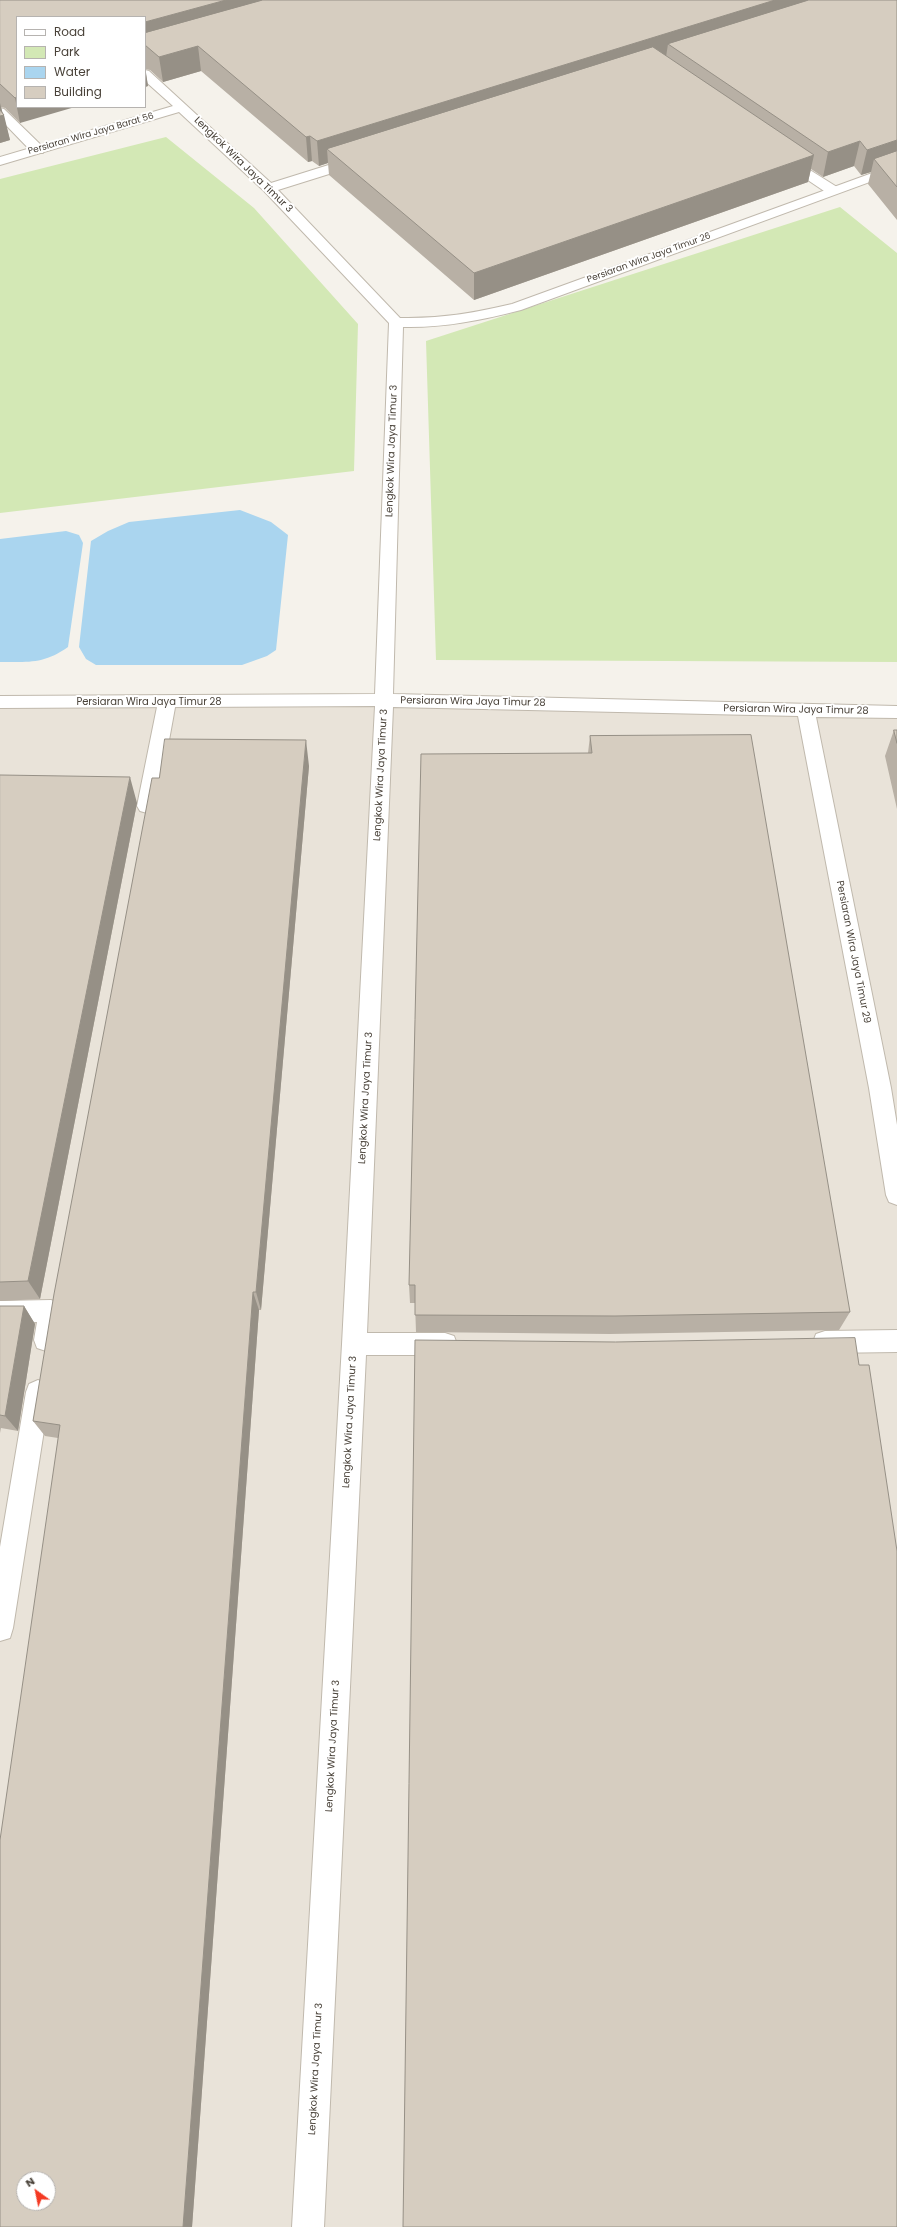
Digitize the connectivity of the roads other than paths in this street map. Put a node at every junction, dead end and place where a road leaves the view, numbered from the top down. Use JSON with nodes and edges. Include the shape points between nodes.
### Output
{"nodes":[{"id":1,"x":146,"y":75,"type":"edge"},
{"id":2,"x":183,"y":107,"type":"junction"},
{"id":3,"x":0,"y":112,"type":"edge"},
{"id":4,"x":38,"y":150,"type":"junction"},
{"id":5,"x":774,"y":151,"type":"edge"},
{"id":6,"x":367,"y":157,"type":"edge"},
{"id":7,"x":0,"y":160,"type":"edge"},
{"id":8,"x":897,"y":168,"type":"edge"},
{"id":9,"x":269,"y":188,"type":"junction"},
{"id":10,"x":832,"y":190,"type":"junction"},
{"id":11,"x":396,"y":322,"type":"junction"},
{"id":12,"x":384,"y":700,"type":"junction"},
{"id":13,"x":0,"y":702,"type":"edge"},
{"id":14,"x":167,"y":702,"type":"junction"},
{"id":15,"x":806,"y":710,"type":"junction"},
{"id":16,"x":897,"y":712,"type":"edge"},
{"id":17,"x":143,"y":826,"type":"edge"},
{"id":18,"x":888,"y":1088,"type":"edge"},
{"id":19,"x":897,"y":1195,"type":"edge"},
{"id":20,"x":0,"y":1312,"type":"edge"},
{"id":21,"x":897,"y":1341,"type":"edge"},
{"id":22,"x":802,"y":1343,"type":"edge"},
{"id":23,"x":354,"y":1344,"type":"junction"},
{"id":24,"x":471,"y":1344,"type":"edge"},
{"id":25,"x":0,"y":1628,"type":"edge"},
{"id":26,"x":308,"y":2227,"type":"edge"}],
"edges":[{"from":1,"to":2,"type":"street","name":"Lengkok Wira Jaya Timur 3"},
{"from":2,"to":4,"type":"street","name":"Persiaran Wira Jaya Barat 56"},
{"from":2,"to":9,"type":"street","name":"Lengkok Wira Jaya Timur 3"},
{"from":3,"to":4,"type":"street"},
{"from":4,"to":7,"type":"street","name":"Persiaran Wira Jaya Barat 56"},
{"from":5,"to":10,"type":"street"},
{"from":6,"to":9,"type":"street"},
{"from":8,"to":10,"type":"street","name":"Persiaran Wira Jaya Timur 26"},
{"from":9,"to":11,"type":"street","name":"Lengkok Wira Jaya Timur 3"},
{"from":10,"to":11,"type":"street","name":"Persiaran Wira Jaya Timur 26","via":[[516,307],[433,323]]},
{"from":11,"to":12,"type":"street","name":"Lengkok Wira Jaya Timur 3"},
{"from":12,"to":14,"type":"street","name":"Persiaran Wira Jaya Timur 28"},
{"from":12,"to":15,"type":"street","name":"Persiaran Wira Jaya Timur 28"},
{"from":12,"to":23,"type":"street","name":"Lengkok Wira Jaya Timur 3"},
{"from":13,"to":14,"type":"street","name":"Persiaran Wira Jaya Timur 28"},
{"from":14,"to":17,"type":"street"},
{"from":15,"to":16,"type":"street","name":"Persiaran Wira Jaya Timur 28"},
{"from":15,"to":18,"type":"street","name":"Persiaran Wira Jaya Timur 29"},
{"from":18,"to":19,"type":"street","name":"Persiaran Wira Jaya Timur 29"},
{"from":20,"to":25,"type":"street","via":[[53,1303]]},
{"from":21,"to":22,"type":"street"},
{"from":23,"to":24,"type":"street"},
{"from":23,"to":26,"type":"street","name":"Lengkok Wira Jaya Timur 3"}]}
